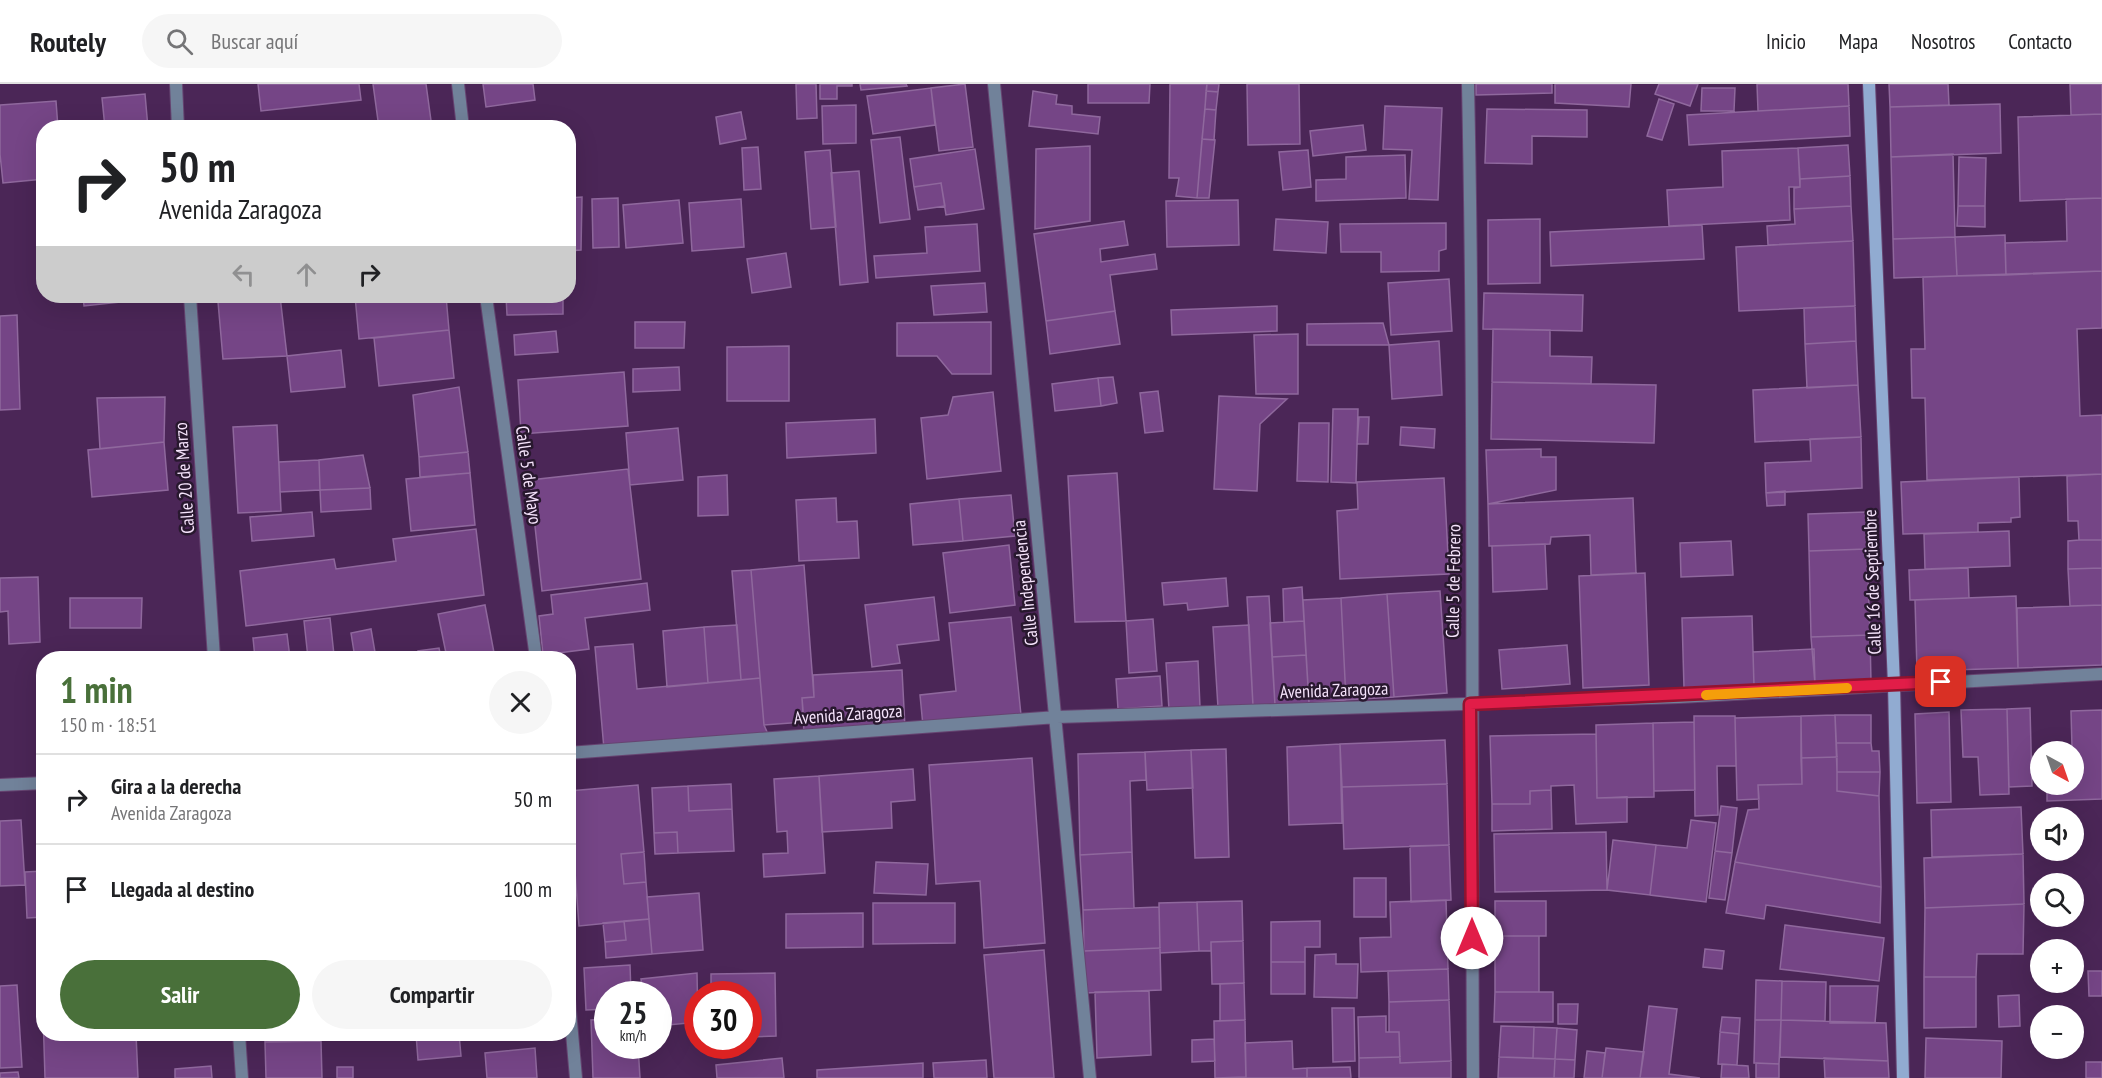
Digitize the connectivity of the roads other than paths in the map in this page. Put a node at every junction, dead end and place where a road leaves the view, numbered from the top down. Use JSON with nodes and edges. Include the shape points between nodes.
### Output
{"nodes":[{"id":1,"x":176,"y":84,"type":"edge"},
{"id":2,"x":458,"y":84,"type":"edge"},
{"id":3,"x":994,"y":84,"type":"edge"},
{"id":4,"x":1468,"y":84,"type":"edge"},
{"id":5,"x":1869,"y":84,"type":"edge"},
{"id":6,"x":178,"y":120,"type":"edge"},
{"id":7,"x":463,"y":120,"type":"edge"},
{"id":8,"x":190,"y":303,"type":"edge"},
{"id":9,"x":487,"y":303,"type":"edge"},
{"id":10,"x":214,"y":651,"type":"edge"},
{"id":11,"x":535,"y":651,"type":"edge"},
{"id":12,"x":2102,"y":674,"type":"edge"},
{"id":13,"x":1894,"y":685,"type":"junction"},
{"id":14,"x":1470,"y":704,"type":"junction"},
{"id":15,"x":1057,"y":717,"type":"junction"},
{"id":16,"x":576,"y":752,"type":"edge"},
{"id":17,"x":36,"y":783,"type":"edge"},
{"id":18,"x":0,"y":785,"type":"edge"},
{"id":19,"x":239,"y":1041,"type":"edge"},
{"id":20,"x":573,"y":1041,"type":"edge"},
{"id":21,"x":242,"y":1078,"type":"edge"},
{"id":22,"x":576,"y":1078,"type":"edge"},
{"id":23,"x":1090,"y":1078,"type":"edge"},
{"id":24,"x":1473,"y":1078,"type":"edge"},
{"id":25,"x":1903,"y":1078,"type":"edge"}],
"edges":[{"from":1,"to":6,"type":"street"},
{"from":2,"to":7,"type":"street"},
{"from":3,"to":15,"type":"street","name":"Calle Independencia"},
{"from":4,"to":14,"type":"street","name":"Calle 5 de Febrero","via":[[1474,342]]},
{"from":5,"to":13,"type":"main road","name":"Calle 16 de Septiembre"},
{"from":8,"to":10,"type":"street","name":"Calle 20 de Marzo"},
{"from":9,"to":11,"type":"street","name":"Calle 5 de Mayo"},
{"from":12,"to":13,"type":"street","name":"Avenida Zaragoza"},
{"from":13,"to":14,"type":"street","name":"Avenida Zaragoza"},
{"from":13,"to":25,"type":"main road","name":"Calle 16 de Septiembre"},
{"from":14,"to":15,"type":"street","name":"Avenida Zaragoza"},
{"from":14,"to":24,"type":"street","name":"Calle 5 de Febrero"},
{"from":15,"to":16,"type":"street","name":"Avenida Zaragoza"},
{"from":15,"to":23,"type":"street","name":"Calle Independencia"},
{"from":17,"to":18,"type":"street"},
{"from":19,"to":21,"type":"street"},
{"from":20,"to":22,"type":"street"}]}
